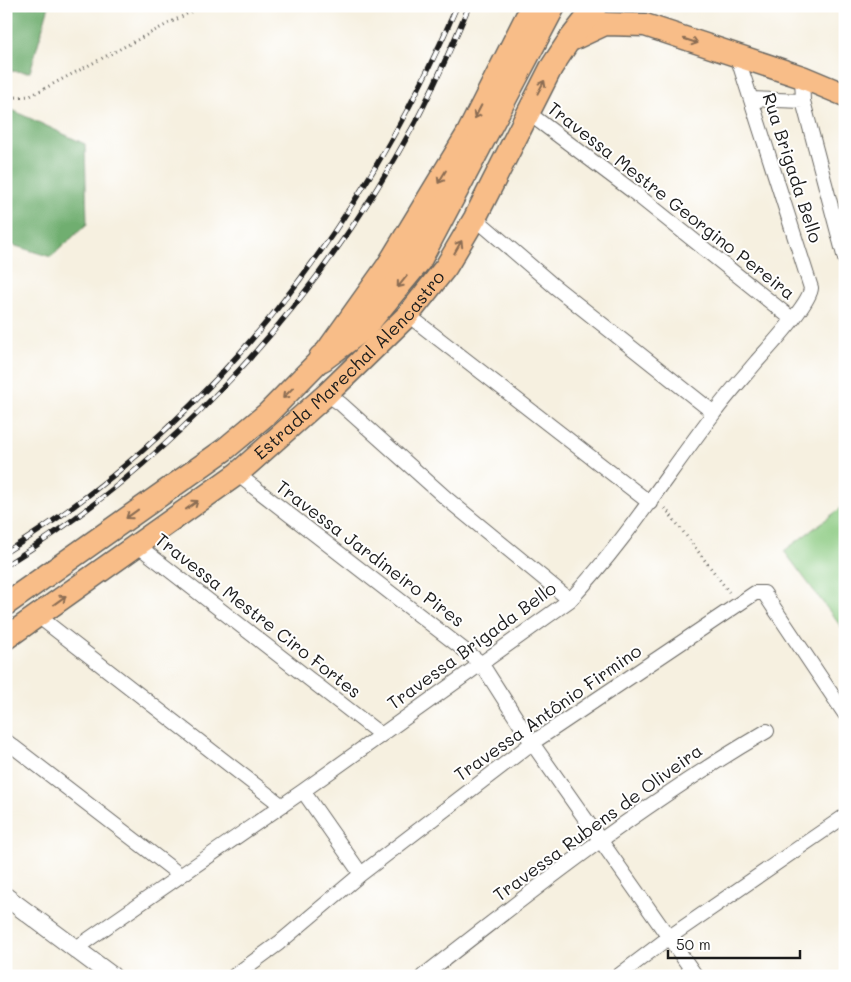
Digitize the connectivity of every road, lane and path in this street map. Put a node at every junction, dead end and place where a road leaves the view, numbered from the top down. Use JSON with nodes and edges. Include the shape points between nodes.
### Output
{"nodes":[{"id":1,"x":202,"y":6,"type":"edge"},
{"id":2,"x":532,"y":6,"type":"edge"},
{"id":3,"x":552,"y":6,"type":"edge"},
{"id":4,"x":596,"y":6,"type":"edge"},
{"id":5,"x":627,"y":6,"type":"edge"},
{"id":6,"x":645,"y":25,"type":"junction"},
{"id":7,"x":568,"y":42,"type":"junction"},
{"id":8,"x":737,"y":56,"type":"junction"},
{"id":9,"x":802,"y":77,"type":"junction"},
{"id":10,"x":845,"y":94,"type":"edge"},
{"id":11,"x":6,"y":98,"type":"edge"},
{"id":12,"x":751,"y":99,"type":"junction"},
{"id":13,"x":803,"y":102,"type":"junction"},
{"id":14,"x":527,"y":112,"type":"junction"},
{"id":15,"x":475,"y":218,"type":"junction"},
{"id":16,"x":844,"y":256,"type":"edge"},
{"id":17,"x":811,"y":291,"type":"joint"},
{"id":18,"x":408,"y":315,"type":"junction"},
{"id":19,"x":792,"y":319,"type":"junction"},
{"id":20,"x":322,"y":358,"type":"junction"},
{"id":21,"x":327,"y":394,"type":"junction"},
{"id":22,"x":714,"y":413,"type":"junction"},
{"id":23,"x":236,"y":474,"type":"junction"},
{"id":24,"x":650,"y":503,"type":"junction"},
{"id":25,"x":137,"y":545,"type":"junction"},
{"id":26,"x":570,"y":600,"type":"junction"},
{"id":27,"x":6,"y":604,"type":"edge"},
{"id":28,"x":738,"y":604,"type":"junction"},
{"id":29,"x":38,"y":616,"type":"junction"},
{"id":30,"x":6,"y":638,"type":"edge"},
{"id":31,"x":481,"y":663,"type":"junction"},
{"id":32,"x":845,"y":714,"type":"edge"},
{"id":33,"x":767,"y":732,"type":"dead end"},
{"id":34,"x":380,"y":734,"type":"junction"},
{"id":35,"x":6,"y":740,"type":"edge"},
{"id":36,"x":532,"y":743,"type":"junction"},
{"id":37,"x":303,"y":791,"type":"junction"},
{"id":38,"x":281,"y":806,"type":"junction"},
{"id":39,"x":845,"y":816,"type":"edge"},
{"id":40,"x":600,"y":841,"type":"junction"},
{"id":41,"x":361,"y":874,"type":"junction"},
{"id":42,"x":180,"y":875,"type":"junction"},
{"id":43,"x":6,"y":897,"type":"edge"},
{"id":44,"x":668,"y":938,"type":"junction"},
{"id":45,"x":76,"y":948,"type":"junction"},
{"id":46,"x":112,"y":976,"type":"edge"},
{"id":47,"x":234,"y":976,"type":"edge"},
{"id":48,"x":423,"y":976,"type":"edge"},
{"id":49,"x":618,"y":976,"type":"edge"},
{"id":50,"x":696,"y":976,"type":"edge"}],
"edges":[{"from":1,"to":11,"type":"path","via":[[30,96]]},
{"from":2,"to":20,"type":"main road","name":"Estrada Marechal Alencastro","one_way":true,"via":[[467,135],[387,267]]},
{"from":3,"to":20,"type":"highway","one_way":true,"via":[[429,242],[409,273],[362,328]]},
{"from":4,"to":7,"type":"main road","name":"Estrada Marechal Alencastro"},
{"from":5,"to":6,"type":"main road"},
{"from":6,"to":7,"type":"main road","via":[[605,24]]},
{"from":6,"to":8,"type":"main road","one_way":true},
{"from":14,"to":7,"type":"main road","name":"Estrada Marechal Alencastro","one_way":true},
{"from":8,"to":9,"type":"main road"},
{"from":8,"to":12,"type":"street","name":"Rua Brigada Bello"},
{"from":9,"to":10,"type":"main road"},
{"from":9,"to":13,"type":"street"},
{"from":12,"to":13,"type":"street"},
{"from":12,"to":17,"type":"street","name":"Rua Brigada Bello"},
{"from":13,"to":16,"type":"street"},
{"from":14,"to":15,"type":"main road","name":"Estrada Marechal Alencastro"},
{"from":14,"to":19,"type":"street","name":"Travessa Mestre Georgino Pereira","via":[[631,190]]},
{"from":18,"to":15,"type":"main road","name":"Estrada Marechal Alencastro","one_way":true,"via":[[446,267]]},
{"from":15,"to":22,"type":"street","via":[[554,286]]},
{"from":17,"to":19,"type":"street","name":"Travessa Brigada Bello"},
{"from":18,"to":21,"type":"main road","name":"Estrada Marechal Alencastro"},
{"from":18,"to":24,"type":"street"},
{"from":19,"to":22,"type":"street","name":"Travessa Brigada Bello"},
{"from":20,"to":27,"type":"main road","name":"Estrada Marechal Alencastro","one_way":true,"via":[[268,413],[224,450]]},
{"from":21,"to":23,"type":"main road","name":"Estrada Marechal Alencastro"},
{"from":21,"to":26,"type":"street"},
{"from":22,"to":24,"type":"street","name":"Travessa Brigada Bello"},
{"from":25,"to":23,"type":"main road","name":"Estrada Marechal Alencastro","one_way":true},
{"from":23,"to":31,"type":"street","name":"Travessa Jardineiro Pires"},
{"from":24,"to":26,"type":"street","name":"Travessa Brigada Bello"},
{"from":24,"to":28,"type":"path","via":[[665,508]]},
{"from":29,"to":25,"type":"main road","name":"Estrada Marechal Alencastro","one_way":true},
{"from":25,"to":34,"type":"street","name":"Travessa Mestre Ciro Fortes"},
{"from":26,"to":31,"type":"street","name":"Travessa Brigada Bello"},
{"from":28,"to":32,"type":"street","name":"Travessa Antônio Firmino","via":[[762,591]]},
{"from":28,"to":36,"type":"street","name":"Travessa Antônio Firmino"},
{"from":29,"to":30,"type":"main road","name":"Estrada Marechal Alencastro"},
{"from":29,"to":38,"type":"street"},
{"from":31,"to":34,"type":"street","name":"Travessa Brigada Bello"},
{"from":31,"to":36,"type":"street","name":"Travessa Jardineiro Pires"},
{"from":33,"to":40,"type":"street","name":"Travessa Rubens de Oliveira","via":[[719,759]]},
{"from":34,"to":37,"type":"street","name":"Travessa Brigada Bello"},
{"from":35,"to":42,"type":"street"},
{"from":36,"to":40,"type":"street","name":"Travessa Jardineiro Pires"},
{"from":36,"to":41,"type":"street","name":"Travessa Antônio Firmino"},
{"from":37,"to":38,"type":"street","name":"Travessa Brigada Bello"},
{"from":37,"to":41,"type":"street"},
{"from":38,"to":42,"type":"street","name":"Travessa Brigada Bello"},
{"from":39,"to":44,"type":"street"},
{"from":40,"to":44,"type":"street","name":"Travessa Jardineiro Pires"},
{"from":40,"to":48,"type":"street","name":"Travessa Rubens de Oliveira"},
{"from":41,"to":47,"type":"street","name":"Travessa Antônio Firmino"},
{"from":42,"to":45,"type":"street","name":"Travessa Brigada Bello"},
{"from":43,"to":45,"type":"street"},
{"from":44,"to":49,"type":"street"},
{"from":44,"to":50,"type":"street","name":"Travessa Jardineiro Pires"},
{"from":45,"to":46,"type":"street"}]}
